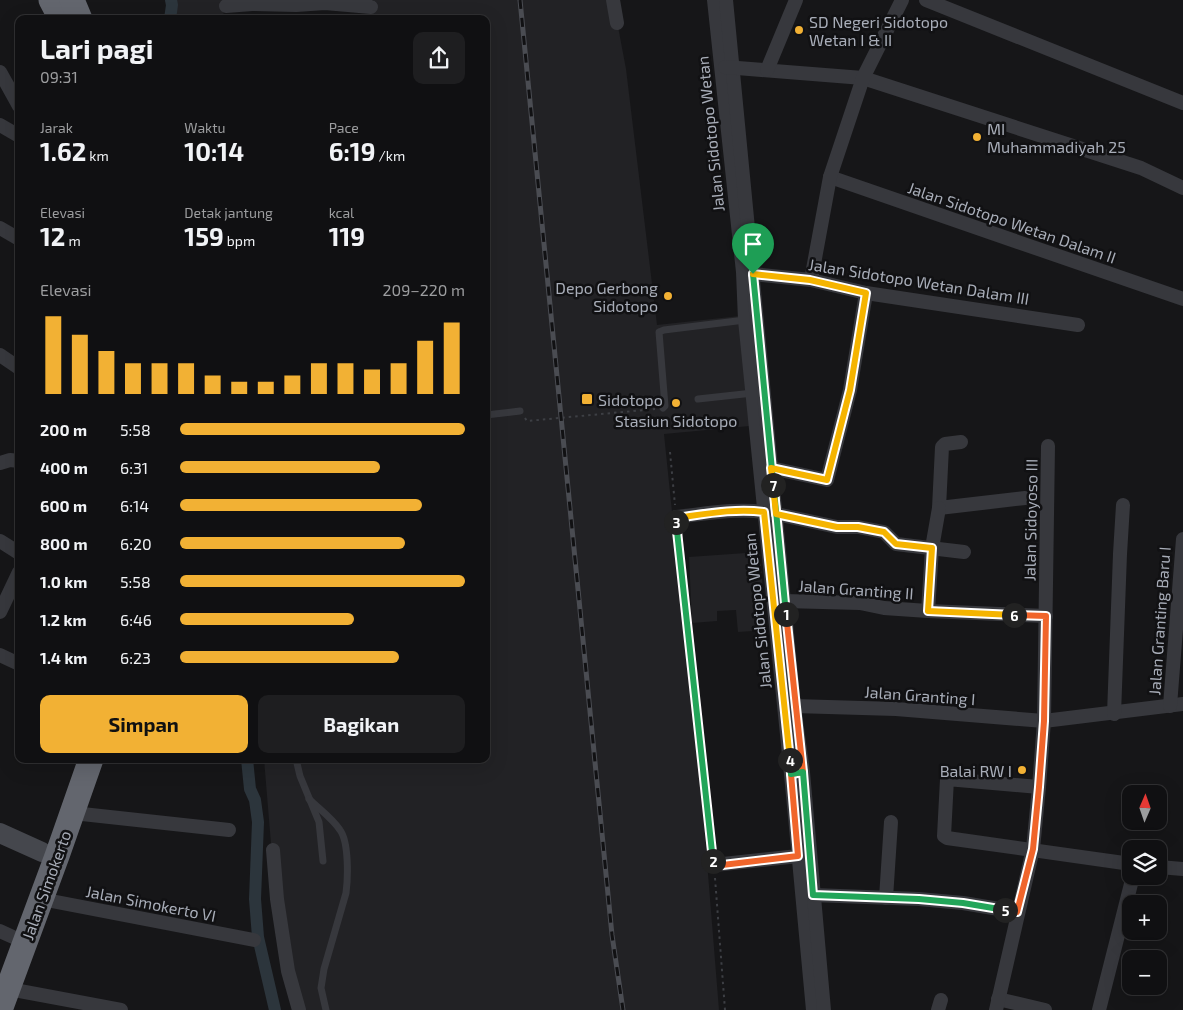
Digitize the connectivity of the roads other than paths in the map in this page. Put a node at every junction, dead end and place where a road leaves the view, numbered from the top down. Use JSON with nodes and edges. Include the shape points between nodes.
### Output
{"nodes":[{"id":1,"x":51,"y":0,"type":"edge"},
{"id":2,"x":613,"y":0,"type":"edge"},
{"id":3,"x":714,"y":0,"type":"edge"},
{"id":4,"x":726,"y":0,"type":"edge"},
{"id":5,"x":796,"y":0,"type":"edge"},
{"id":6,"x":902,"y":0,"type":"edge"},
{"id":7,"x":926,"y":0,"type":"edge"},
{"id":8,"x":370,"y":7,"type":"dead end"},
{"id":9,"x":226,"y":8,"type":"edge"},
{"id":10,"x":75,"y":9,"type":"edge"},
{"id":11,"x":617,"y":23,"type":"dead end"},
{"id":12,"x":727,"y":67,"type":"junction"},
{"id":13,"x":767,"y":70,"type":"junction"},
{"id":14,"x":0,"y":72,"type":"edge"},
{"id":15,"x":864,"y":78,"type":"junction"},
{"id":16,"x":15,"y":99,"type":"edge"},
{"id":17,"x":1183,"y":103,"type":"edge"},
{"id":18,"x":0,"y":126,"type":"edge"},
{"id":19,"x":15,"y":134,"type":"edge"},
{"id":20,"x":830,"y":177,"type":"junction"},
{"id":21,"x":1183,"y":188,"type":"edge"},
{"id":22,"x":0,"y":228,"type":"edge"},
{"id":23,"x":15,"y":237,"type":"edge"},
{"id":24,"x":753,"y":274,"type":"junction"},
{"id":25,"x":810,"y":280,"type":"junction"},
{"id":26,"x":866,"y":293,"type":"junction"},
{"id":27,"x":1183,"y":299,"type":"edge"},
{"id":28,"x":745,"y":320,"type":"junction"},
{"id":29,"x":1078,"y":325,"type":"dead end"},
{"id":30,"x":0,"y":355,"type":"edge"},
{"id":31,"x":15,"y":365,"type":"edge"},
{"id":32,"x":753,"y":394,"type":"junction"},
{"id":33,"x":698,"y":399,"type":"dead end"},
{"id":34,"x":664,"y":408,"type":"road end"},
{"id":35,"x":520,"y":411,"type":"road end"},
{"id":36,"x":490,"y":414,"type":"edge"},
{"id":37,"x":961,"y":442,"type":"dead end"},
{"id":38,"x":1048,"y":446,"type":"dead end"},
{"id":39,"x":15,"y":461,"type":"edge"},
{"id":40,"x":0,"y":463,"type":"edge"},
{"id":41,"x":771,"y":468,"type":"junction"},
{"id":42,"x":1025,"y":498,"type":"dead end"},
{"id":43,"x":1123,"y":506,"type":"dead end"},
{"id":44,"x":939,"y":508,"type":"junction"},
{"id":45,"x":770,"y":513,"type":"junction"},
{"id":46,"x":676,"y":518,"type":"road end"},
{"id":47,"x":1183,"y":539,"type":"edge"},
{"id":48,"x":0,"y":541,"type":"edge"},
{"id":49,"x":932,"y":548,"type":"junction"},
{"id":50,"x":15,"y":550,"type":"edge"},
{"id":51,"x":964,"y":552,"type":"dead end"},
{"id":52,"x":15,"y":580,"type":"edge"},
{"id":53,"x":784,"y":602,"type":"junction"},
{"id":54,"x":928,"y":611,"type":"junction"},
{"id":55,"x":0,"y":612,"type":"edge"},
{"id":56,"x":1046,"y":616,"type":"junction"},
{"id":57,"x":0,"y":655,"type":"edge"},
{"id":58,"x":15,"y":662,"type":"edge"},
{"id":59,"x":1176,"y":705,"type":"edge"},
{"id":60,"x":794,"y":706,"type":"junction"},
{"id":61,"x":1114,"y":714,"type":"junction"},
{"id":62,"x":1044,"y":721,"type":"junction"},
{"id":63,"x":75,"y":763,"type":"edge"},
{"id":64,"x":90,"y":763,"type":"edge"},
{"id":65,"x":297,"y":763,"type":"edge"},
{"id":66,"x":797,"y":773,"type":"junction"},
{"id":67,"x":1039,"y":787,"type":"junction"},
{"id":68,"x":309,"y":799,"type":"junction"},
{"id":69,"x":73,"y":813,"type":"junction"},
{"id":70,"x":891,"y":822,"type":"dead end"},
{"id":71,"x":229,"y":830,"type":"dead end"},
{"id":72,"x":0,"y":833,"type":"edge"},
{"id":73,"x":1033,"y":849,"type":"junction"},
{"id":74,"x":273,"y":850,"type":"dead end"},
{"id":75,"x":50,"y":854,"type":"junction"},
{"id":76,"x":798,"y":856,"type":"junction"},
{"id":77,"x":323,"y":861,"type":"dead end"},
{"id":78,"x":1122,"y":863,"type":"edge"},
{"id":79,"x":714,"y":866,"type":"road end"},
{"id":80,"x":1167,"y":868,"type":"edge"},
{"id":81,"x":1183,"y":869,"type":"edge"},
{"id":82,"x":1131,"y":885,"type":"edge"},
{"id":83,"x":813,"y":895,"type":"junction"},
{"id":84,"x":886,"y":898,"type":"junction"},
{"id":85,"x":41,"y":899,"type":"junction"},
{"id":86,"x":1017,"y":912,"type":"junction"},
{"id":87,"x":7,"y":934,"type":"edge"},
{"id":88,"x":254,"y":940,"type":"dead end"},
{"id":89,"x":3,"y":990,"type":"edge"},
{"id":90,"x":997,"y":1005,"type":"edge"},
{"id":91,"x":122,"y":1010,"type":"edge"},
{"id":92,"x":299,"y":1010,"type":"edge"},
{"id":93,"x":326,"y":1010,"type":"edge"},
{"id":94,"x":813,"y":1010,"type":"edge"},
{"id":95,"x":824,"y":1010,"type":"edge"},
{"id":96,"x":1045,"y":1010,"type":"edge"},
{"id":97,"x":1099,"y":1010,"type":"edge"}],
"edges":[{"from":1,"to":10,"type":"highway"},
{"from":2,"to":11,"type":"street"},
{"from":3,"to":12,"type":"street","name":"Jalan Sidotopo Wetan"},
{"from":4,"to":12,"type":"street","name":"Jalan Sidotopo Wetan"},
{"from":5,"to":13,"type":"street"},
{"from":6,"to":15,"type":"street"},
{"from":7,"to":17,"type":"street"},
{"from":8,"to":9,"type":"street","via":[[325,3],[252,4]]},
{"from":12,"to":13,"type":"street"},
{"from":12,"to":24,"type":"street","name":"Jalan Sidotopo Wetan"},
{"from":12,"to":28,"type":"street","name":"Jalan Sidotopo Wetan"},
{"from":13,"to":15,"type":"street"},
{"from":14,"to":16,"type":"street"},
{"from":15,"to":20,"type":"street"},
{"from":15,"to":21,"type":"street","via":[[1141,168]]},
{"from":18,"to":19,"type":"street"},
{"from":20,"to":25,"type":"street"},
{"from":20,"to":27,"type":"street","name":"Jalan Sidotopo Wetan Dalam II"},
{"from":22,"to":23,"type":"street"},
{"from":24,"to":25,"type":"street","name":"Jalan Sidotopo Wetan Dalam III"},
{"from":24,"to":41,"type":"street","name":"Jalan Sidotopo Wetan"},
{"from":25,"to":26,"type":"street","name":"Jalan Sidotopo Wetan Dalam III"},
{"from":26,"to":29,"type":"street","name":"Jalan Sidotopo Wetan Dalam III"},
{"from":26,"to":41,"type":"street","via":[[850,390],[827,480]]},
{"from":28,"to":32,"type":"street","name":"Jalan Sidotopo Wetan"},
{"from":28,"to":34,"type":"lane","via":[[659,332]]},
{"from":30,"to":31,"type":"street"},
{"from":32,"to":33,"type":"lane"},
{"from":32,"to":45,"type":"street","name":"Jalan Sidotopo Wetan"},
{"from":35,"to":36,"type":"lane"},
{"from":37,"to":44,"type":"street","via":[[942,447]]},
{"from":38,"to":56,"type":"street","name":"Jalan Sidoyoso III"},
{"from":39,"to":40,"type":"street"},
{"from":41,"to":45,"type":"street","name":"Jalan Sidotopo Wetan"},
{"from":42,"to":44,"type":"street"},
{"from":43,"to":61,"type":"street"},
{"from":44,"to":49,"type":"street"},
{"from":45,"to":46,"type":"street","via":[[752,510]]},
{"from":45,"to":49,"type":"street","via":[[837,527],[884,532],[896,544]]},
{"from":45,"to":53,"type":"street","name":"Jalan Sidotopo Wetan"},
{"from":45,"to":66,"type":"street","name":"Jalan Sidotopo Wetan"},
{"from":47,"to":59,"type":"street","name":"Jalan Granting Baru I"},
{"from":48,"to":50,"type":"street"},
{"from":49,"to":51,"type":"street"},
{"from":49,"to":54,"type":"street"},
{"from":52,"to":55,"type":"street"},
{"from":53,"to":54,"type":"street","name":"Jalan Granting II","via":[[860,603]]},
{"from":53,"to":60,"type":"street","name":"Jalan Sidotopo Wetan"},
{"from":54,"to":56,"type":"street","name":"Jalan Granting II"},
{"from":56,"to":62,"type":"street","name":"Jalan Sidoyoso III"},
{"from":57,"to":58,"type":"street"},
{"from":59,"to":61,"type":"street","name":"Jalan Granting I"},
{"from":60,"to":62,"type":"street","name":"Jalan Granting I","via":[[896,709]]},
{"from":60,"to":66,"type":"street","name":"Jalan Sidotopo Wetan"},
{"from":61,"to":62,"type":"street","name":"Jalan Granting I"},
{"from":62,"to":67,"type":"street","name":"Jalan Sidoyoso III"},
{"from":63,"to":75,"type":"highway","name":"Jalan Simokerto"},
{"from":64,"to":69,"type":"highway","name":"Jalan Simokerto"},
{"from":65,"to":68,"type":"lane"},
{"from":66,"to":76,"type":"street","name":"Jalan Sidotopo Wetan"},
{"from":66,"to":83,"type":"street","name":"Jalan Sidotopo Wetan"},
{"from":67,"to":73,"type":"street","name":"Jalan Sidoyoso III"},
{"from":67,"to":73,"type":"street","via":[[947,780],[944,833],[947,838]]},
{"from":68,"to":77,"type":"lane","via":[[319,822]]},
{"from":68,"to":93,"type":"lane","via":[[336,825],[345,841],[346,893],[321,988]]},
{"from":69,"to":71,"type":"street"},
{"from":69,"to":75,"type":"highway","name":"Jalan Simokerto"},
{"from":70,"to":84,"type":"street"},
{"from":72,"to":75,"type":"street"},
{"from":73,"to":78,"type":"street"},
{"from":73,"to":86,"type":"street","name":"Jalan Sidoyoso III"},
{"from":74,"to":92,"type":"street","via":[[287,963]]},
{"from":75,"to":85,"type":"highway","name":"Jalan Simokerto"},
{"from":75,"to":87,"type":"highway","name":"Jalan Simokerto"},
{"from":76,"to":79,"type":"street"},
{"from":76,"to":94,"type":"street","name":"Jalan Sidotopo Wetan"},
{"from":80,"to":81,"type":"street"},
{"from":82,"to":97,"type":"street"},
{"from":83,"to":84,"type":"street"},
{"from":83,"to":95,"type":"street","name":"Jalan Sidotopo Wetan"},
{"from":84,"to":86,"type":"street","via":[[963,903]]},
{"from":85,"to":88,"type":"street","name":"Jalan Simokerto VI"},
{"from":85,"to":89,"type":"highway","name":"Jalan Simokerto"},
{"from":86,"to":90,"type":"street","name":"Jalan Sidoyoso III"},
{"from":87,"to":89,"type":"highway","name":"Jalan Simokerto"},
{"from":89,"to":91,"type":"street"},
{"from":90,"to":96,"type":"street"}]}
